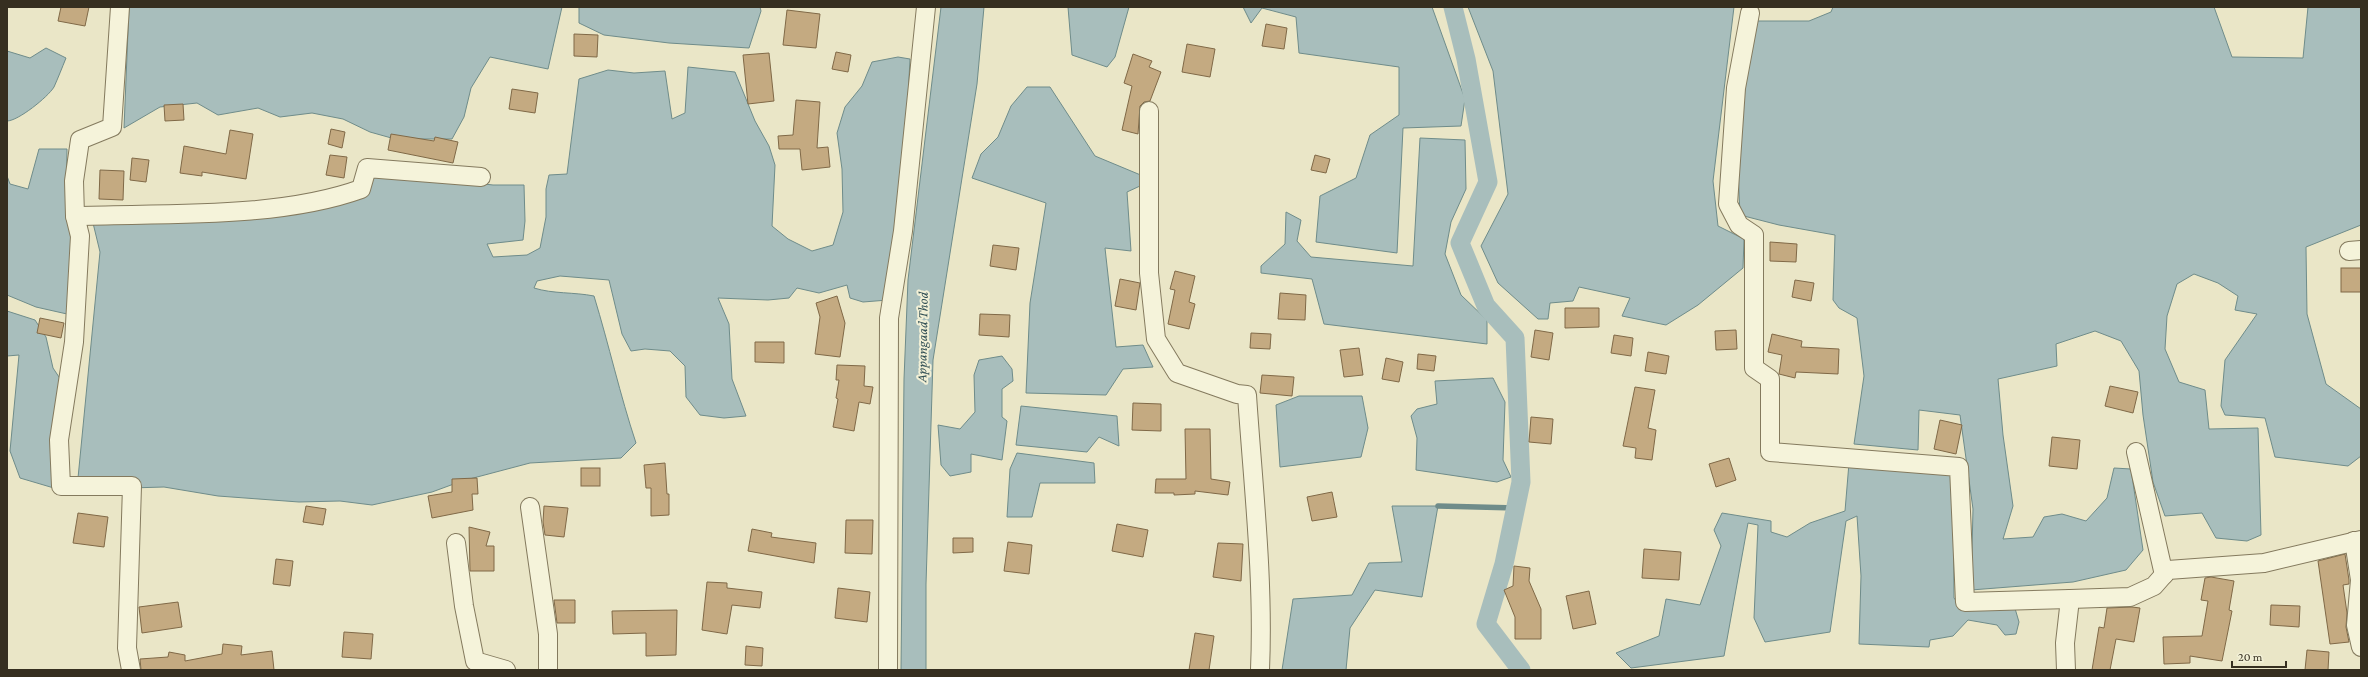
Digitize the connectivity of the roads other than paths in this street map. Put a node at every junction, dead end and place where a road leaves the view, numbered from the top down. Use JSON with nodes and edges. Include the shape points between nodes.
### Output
{"nodes":[{"id":1,"x":120,"y":7,"type":"edge"},
{"id":2,"x":926,"y":7,"type":"edge"},
{"id":3,"x":1750,"y":13,"type":"dead end"},
{"id":4,"x":1149,"y":111,"type":"dead end"},
{"id":5,"x":481,"y":177,"type":"dead end"},
{"id":6,"x":75,"y":216,"type":"junction"},
{"id":7,"x":2136,"y":452,"type":"dead end"},
{"id":8,"x":530,"y":507,"type":"dead end"},
{"id":9,"x":2357,"y":540,"type":"edge"},
{"id":10,"x":456,"y":543,"type":"dead end"},
{"id":11,"x":2164,"y":575,"type":"junction"},
{"id":12,"x":2070,"y":599,"type":"junction"},
{"id":13,"x":2361,"y":647,"type":"edge"},
{"id":14,"x":131,"y":670,"type":"edge"},
{"id":15,"x":506,"y":670,"type":"edge"},
{"id":16,"x":548,"y":670,"type":"edge"},
{"id":17,"x":888,"y":670,"type":"edge"},
{"id":18,"x":1260,"y":670,"type":"edge"},
{"id":19,"x":2066,"y":670,"type":"edge"}],
"edges":[{"from":1,"to":6,"type":"street","via":[[112,127],[80,140],[74,181]]},
{"from":2,"to":17,"type":"street","via":[[903,231],[888,318]]},
{"from":3,"to":12,"type":"street","via":[[1736,88],[1728,204],[1739,225],[1754,235],[1754,368],[1770,379],[1770,452],[1960,467],[1965,602]]},
{"from":4,"to":18,"type":"street","via":[[1149,273],[1156,340],[1177,373],[1237,394],[1247,395],[1259,561],[1262,632]]},
{"from":5,"to":6,"type":"street","via":[[367,168],[361,189],[304,203],[254,210]]},
{"from":6,"to":14,"type":"street","via":[[80,236],[74,342],[59,440],[61,486],[132,486],[127,648]]},
{"from":7,"to":11,"type":"street"},
{"from":8,"to":16,"type":"street","via":[[548,634]]},
{"from":9,"to":11,"type":"street","via":[[2264,563],[2168,570]]},
{"from":9,"to":13,"type":"street","via":[[2360,580],[2356,626]]},
{"from":10,"to":15,"type":"street","via":[[464,606],[475,661]]},
{"from":11,"to":12,"type":"street","via":[[2154,586],[2130,597]]},
{"from":12,"to":19,"type":"street","via":[[2065,643]]}]}
